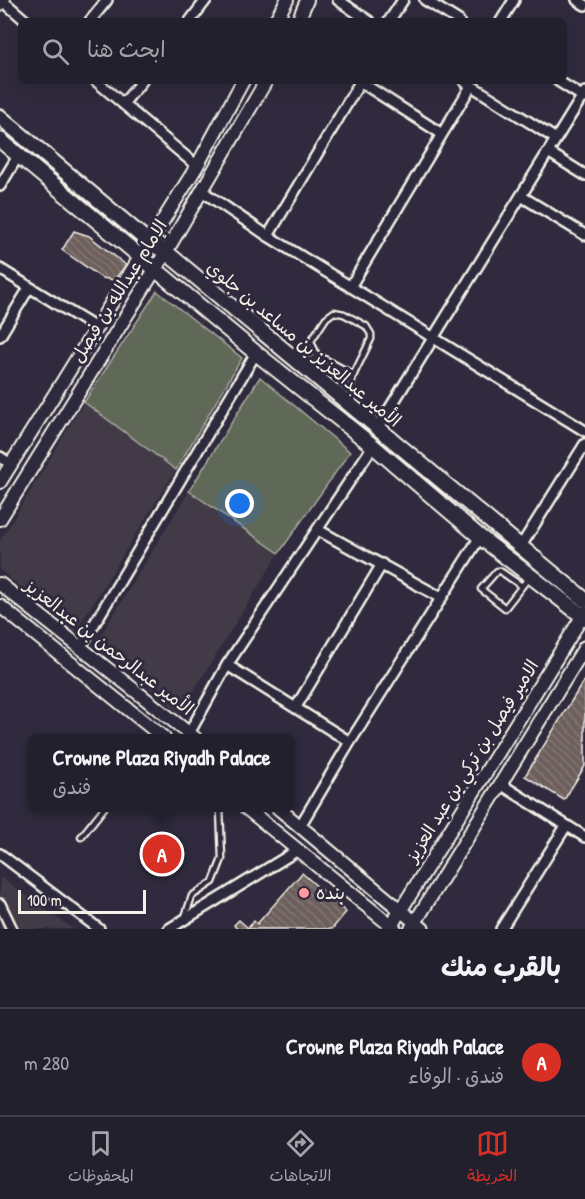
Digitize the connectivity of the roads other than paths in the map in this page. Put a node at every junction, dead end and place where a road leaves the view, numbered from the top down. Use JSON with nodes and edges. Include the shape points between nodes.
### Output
{"nodes":[{"id":1,"x":107,"y":0,"type":"edge"},
{"id":2,"x":206,"y":0,"type":"edge"},
{"id":3,"x":286,"y":0,"type":"edge"},
{"id":4,"x":307,"y":0,"type":"edge"},
{"id":5,"x":338,"y":0,"type":"edge"},
{"id":6,"x":403,"y":0,"type":"edge"},
{"id":7,"x":425,"y":0,"type":"edge"},
{"id":8,"x":514,"y":0,"type":"edge"},
{"id":9,"x":577,"y":0,"type":"edge"},
{"id":10,"x":2,"y":2,"type":"edge"},
{"id":11,"x":585,"y":5,"type":"edge"},
{"id":12,"x":22,"y":18,"type":"edge"},
{"id":13,"x":92,"y":18,"type":"edge"},
{"id":14,"x":192,"y":18,"type":"edge"},
{"id":15,"x":277,"y":18,"type":"edge"},
{"id":16,"x":299,"y":18,"type":"edge"},
{"id":17,"x":365,"y":18,"type":"edge"},
{"id":18,"x":390,"y":18,"type":"edge"},
{"id":19,"x":454,"y":18,"type":"edge"},
{"id":20,"x":503,"y":18,"type":"edge"},
{"id":21,"x":100,"y":84,"type":"edge"},
{"id":22,"x":140,"y":84,"type":"edge"},
{"id":23,"x":241,"y":84,"type":"edge"},
{"id":24,"x":264,"y":84,"type":"edge"},
{"id":25,"x":358,"y":84,"type":"edge"},
{"id":26,"x":365,"y":84,"type":"edge"},
{"id":27,"x":467,"y":84,"type":"edge"},
{"id":28,"x":469,"y":84,"type":"edge"},
{"id":29,"x":564,"y":84,"type":"edge"},
{"id":30,"x":584,"y":95,"type":"edge"},
{"id":31,"x":123,"y":104,"type":"junction"},
{"id":32,"x":0,"y":117,"type":"edge"},
{"id":33,"x":442,"y":134,"type":"junction"},
{"id":34,"x":556,"y":139,"type":"junction"},
{"id":35,"x":0,"y":140,"type":"edge"},
{"id":36,"x":548,"y":152,"type":"junction"},
{"id":37,"x":18,"y":156,"type":"junction"},
{"id":38,"x":197,"y":166,"type":"junction"},
{"id":39,"x":585,"y":175,"type":"edge"},
{"id":40,"x":0,"y":186,"type":"edge"},
{"id":41,"x":202,"y":191,"type":"junction"},
{"id":42,"x":521,"y":196,"type":"junction"},
{"id":43,"x":585,"y":235,"type":"edge"},
{"id":44,"x":268,"y":236,"type":"junction"},
{"id":45,"x":150,"y":243,"type":"junction"},
{"id":46,"x":166,"y":252,"type":"junction"},
{"id":47,"x":140,"y":258,"type":"junction"},
{"id":48,"x":154,"y":268,"type":"junction"},
{"id":49,"x":0,"y":269,"type":"edge"},
{"id":50,"x":350,"y":287,"type":"junction"},
{"id":51,"x":29,"y":288,"type":"junction"},
{"id":52,"x":96,"y":328,"type":"junction"},
{"id":53,"x":0,"y":336,"type":"edge"},
{"id":54,"x":433,"y":338,"type":"junction"},
{"id":55,"x":256,"y":353,"type":"junction"},
{"id":56,"x":316,"y":356,"type":"junction"},
{"id":57,"x":300,"y":364,"type":"junction"},
{"id":58,"x":354,"y":375,"type":"junction"},
{"id":59,"x":60,"y":387,"type":"junction"},
{"id":60,"x":77,"y":394,"type":"junction"},
{"id":61,"x":353,"y":408,"type":"junction"},
{"id":62,"x":37,"y":424,"type":"junction"},
{"id":63,"x":377,"y":429,"type":"junction"},
{"id":64,"x":53,"y":432,"type":"junction"},
{"id":65,"x":585,"y":432,"type":"edge"},
{"id":66,"x":585,"y":444,"type":"edge"},
{"id":67,"x":373,"y":446,"type":"junction"},
{"id":68,"x":0,"y":457,"type":"edge"},
{"id":69,"x":11,"y":464,"type":"junction"},
{"id":70,"x":0,"y":482,"type":"edge"},
{"id":71,"x":0,"y":519,"type":"edge"},
{"id":72,"x":318,"y":530,"type":"junction"},
{"id":73,"x":480,"y":537,"type":"junction"},
{"id":74,"x":521,"y":546,"type":"junction"},
{"id":75,"x":382,"y":564,"type":"junction"},
{"id":76,"x":526,"y":581,"type":"junction"},
{"id":77,"x":0,"y":584,"type":"edge"},
{"id":78,"x":440,"y":597,"type":"junction"},
{"id":79,"x":585,"y":600,"type":"edge"},
{"id":80,"x":0,"y":606,"type":"edge"},
{"id":81,"x":584,"y":616,"type":"edge"},
{"id":82,"x":585,"y":647,"type":"edge"},
{"id":83,"x":80,"y":648,"type":"junction"},
{"id":84,"x":227,"y":665,"type":"junction"},
{"id":85,"x":296,"y":707,"type":"junction"},
{"id":86,"x":156,"y":734,"type":"edge"},
{"id":87,"x":186,"y":734,"type":"edge"},
{"id":88,"x":192,"y":734,"type":"edge"},
{"id":89,"x":350,"y":741,"type":"junction"},
{"id":90,"x":502,"y":785,"type":"junction"},
{"id":91,"x":100,"y":812,"type":"edge"},
{"id":92,"x":220,"y":812,"type":"edge"},
{"id":93,"x":252,"y":812,"type":"edge"},
{"id":94,"x":284,"y":812,"type":"edge"},
{"id":95,"x":300,"y":826,"type":"junction"},
{"id":96,"x":566,"y":826,"type":"junction"},
{"id":97,"x":81,"y":837,"type":"dead end"},
{"id":98,"x":585,"y":837,"type":"edge"},
{"id":99,"x":298,"y":850,"type":"junction"},
{"id":100,"x":0,"y":855,"type":"edge"},
{"id":101,"x":0,"y":904,"type":"edge"},
{"id":102,"x":401,"y":910,"type":"junction"},
{"id":103,"x":184,"y":920,"type":"junction"},
{"id":104,"x":417,"y":927,"type":"edge"},
{"id":105,"x":391,"y":928,"type":"edge"},
{"id":106,"x":12,"y":929,"type":"edge"},
{"id":107,"x":99,"y":929,"type":"edge"},
{"id":108,"x":169,"y":929,"type":"edge"},
{"id":109,"x":501,"y":929,"type":"edge"}],
"edges":[{"from":1,"to":13,"type":"street"},
{"from":2,"to":14,"type":"street"},
{"from":3,"to":15,"type":"street"},
{"from":4,"to":16,"type":"street"},
{"from":5,"to":17,"type":"street"},
{"from":6,"to":18,"type":"street"},
{"from":7,"to":19,"type":"street"},
{"from":8,"to":20,"type":"street"},
{"from":9,"to":11,"type":"street"},
{"from":10,"to":12,"type":"street"},
{"from":21,"to":31,"type":"street"},
{"from":22,"to":31,"type":"street"},
{"from":23,"to":38,"type":"street","name":"الإمام عبدالله بن فيصل"},
{"from":24,"to":41,"type":"street","name":"الإمام عبدالله بن فيصل"},
{"from":25,"to":44,"type":"street"},
{"from":26,"to":33,"type":"street"},
{"from":27,"to":33,"type":"street"},
{"from":28,"to":34,"type":"street"},
{"from":29,"to":30,"type":"street"},
{"from":30,"to":34,"type":"street"},
{"from":31,"to":38,"type":"street"},
{"from":32,"to":45,"type":"main road","name":"الأمير عبدالعزيز بن مساعد بن جلوي"},
{"from":33,"to":50,"type":"street"},
{"from":34,"to":36,"type":"street"},
{"from":35,"to":37,"type":"main road","name":"الأمير عبدالعزيز بن مساعد بن جلوي"},
{"from":36,"to":39,"type":"street"},
{"from":36,"to":42,"type":"street"},
{"from":37,"to":40,"type":"street"},
{"from":37,"to":47,"type":"main road","name":"الأمير عبدالعزيز بن مساعد بن جلوي"},
{"from":38,"to":45,"type":"street","name":"الإمام عبدالله بن فيصل"},
{"from":41,"to":44,"type":"street"},
{"from":41,"to":46,"type":"street","name":"الإمام عبدالله بن فيصل"},
{"from":42,"to":43,"type":"street"},
{"from":42,"to":54,"type":"street"},
{"from":44,"to":50,"type":"street"},
{"from":45,"to":46,"type":"main road","name":"الأمير عبدالعزيز بن مساعد بن جلوي"},
{"from":45,"to":47,"type":"street","name":"الإمام عبدالله بن فيصل"},
{"from":46,"to":48,"type":"street","name":"الإمام عبدالله بن فيصل"},
{"from":46,"to":57,"type":"main road","name":"الأمير عبدالعزيز بن مساعد بن جلوي"},
{"from":47,"to":48,"type":"main road","name":"الأمير عبدالعزيز بن مساعد بن جلوي"},
{"from":47,"to":52,"type":"street","name":"الإمام عبدالله بن فيصل"},
{"from":48,"to":55,"type":"main road","name":"الأمير عبدالعزيز بن مساعد بن جلوي"},
{"from":48,"to":60,"type":"street","name":"الإمام عبدالله بن فيصل"},
{"from":49,"to":51,"type":"street"},
{"from":50,"to":54,"type":"street"},
{"from":51,"to":52,"type":"street"},
{"from":51,"to":53,"type":"street"},
{"from":52,"to":59,"type":"street","name":"الإمام عبدالله بن فيصل"},
{"from":54,"to":63,"type":"street"},
{"from":54,"to":65,"type":"street"},
{"from":55,"to":67,"type":"main road","name":"الأمير عبدالعزيز بن مساعد بن جلوي"},
{"from":55,"to":83,"type":"street"},
{"from":56,"to":57,"type":"lane"},
{"from":56,"to":58,"type":"lane"},
{"from":56,"to":58,"type":"lane","via":[[311,341],[330,315],[344,314],[366,326],[371,334]]},
{"from":57,"to":61,"type":"main road","name":"الأمير عبدالعزيز بن مساعد بن جلوي"},
{"from":58,"to":61,"type":"lane"},
{"from":59,"to":60,"type":"street","via":[[63,399],[71,400]]},
{"from":59,"to":62,"type":"street","name":"الإمام عبدالله بن فيصل"},
{"from":60,"to":64,"type":"street","name":"الإمام عبدالله بن فيصل"},
{"from":61,"to":63,"type":"main road","name":"الأمير عبدالعزيز بن مساعد بن جلوي"},
{"from":62,"to":64,"type":"street","via":[[50,418],[55,425]]},
{"from":62,"to":69,"type":"street","name":"الإمام عبدالله بن فيصل"},
{"from":63,"to":74,"type":"main road","name":"الأمير عبدالعزيز بن مساعد بن جلوي"},
{"from":64,"to":71,"type":"street","name":"الإمام عبدالله بن فيصل"},
{"from":66,"to":74,"type":"street"},
{"from":67,"to":72,"type":"street"},
{"from":67,"to":73,"type":"main road","name":"الأمير عبدالعزيز بن مساعد بن جلوي"},
{"from":68,"to":69,"type":"street"},
{"from":69,"to":70,"type":"street","name":"الإمام عبدالله بن فيصل"},
{"from":72,"to":75,"type":"street"},
{"from":72,"to":84,"type":"street"},
{"from":73,"to":76,"type":"main road","name":"الأمير عبدالعزيز بن مساعد بن جلوي"},
{"from":73,"to":78,"type":"street"},
{"from":74,"to":79,"type":"main road","name":"الأمير عبدالعزيز بن مساعد بن جلوي"},
{"from":75,"to":78,"type":"street"},
{"from":75,"to":85,"type":"street"},
{"from":76,"to":76,"type":"lane","via":[[497,571],[480,589],[505,608]]},
{"from":76,"to":81,"type":"main road","name":"الأمير عبدالعزيز بن مساعد بن جلوي"},
{"from":77,"to":83,"type":"street","name":"الأمير عبدالرحمن بن عبدالعزيز"},
{"from":78,"to":89,"type":"street"},
{"from":80,"to":86,"type":"street","name":"الأمير عبدالرحمن بن عبدالعزيز"},
{"from":81,"to":102,"type":"street","name":"الامير فيصل بن تركي بن عبد العزيز"},
{"from":82,"to":90,"type":"street","name":"الامير فيصل بن تركي بن عبد العزيز"},
{"from":83,"to":87,"type":"street","name":"الأمير عبدالرحمن بن عبدالعزيز"},
{"from":84,"to":85,"type":"street"},
{"from":84,"to":88,"type":"street"},
{"from":85,"to":89,"type":"street"},
{"from":89,"to":95,"type":"street"},
{"from":90,"to":96,"type":"street"},
{"from":90,"to":104,"type":"street","name":"الامير فيصل بن تركي بن عبد العزيز"},
{"from":91,"to":97,"type":"lane"},
{"from":92,"to":103,"type":"lane","via":[[222,859],[213,882],[192,896]]},
{"from":93,"to":99,"type":"street"},
{"from":94,"to":95,"type":"street"},
{"from":95,"to":102,"type":"street"},
{"from":96,"to":98,"type":"street"},
{"from":96,"to":109,"type":"street"},
{"from":99,"to":103,"type":"street"},
{"from":99,"to":105,"type":"street"},
{"from":100,"to":107,"type":"street"},
{"from":101,"to":106,"type":"street"},
{"from":102,"to":104,"type":"street"},
{"from":102,"to":105,"type":"street","name":"الامير فيصل بن تركي بن عبد العزيز"},
{"from":103,"to":108,"type":"street"}]}
